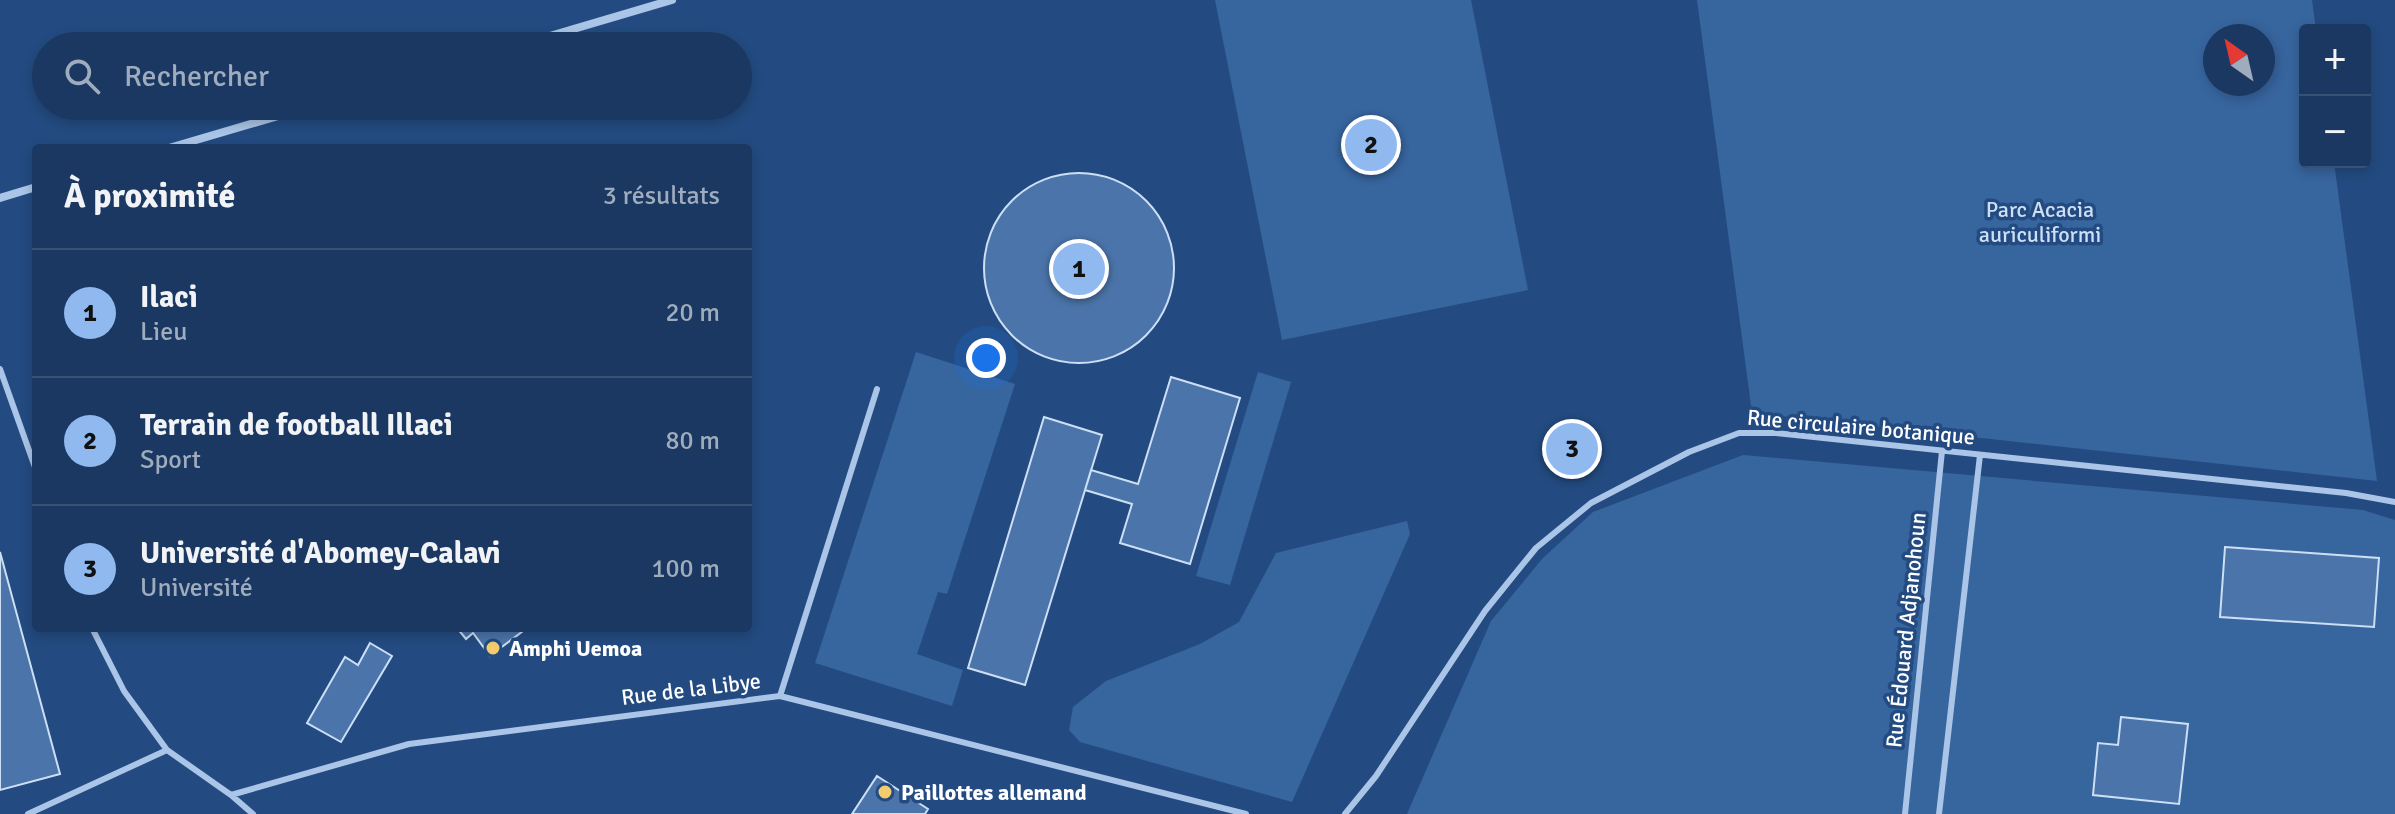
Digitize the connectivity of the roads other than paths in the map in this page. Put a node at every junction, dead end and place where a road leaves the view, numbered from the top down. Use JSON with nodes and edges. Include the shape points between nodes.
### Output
{"nodes":[{"id":1,"x":672,"y":0,"type":"edge"},
{"id":2,"x":563,"y":32,"type":"edge"},
{"id":3,"x":264,"y":120,"type":"edge"},
{"id":4,"x":183,"y":144,"type":"edge"},
{"id":5,"x":32,"y":188,"type":"edge"},
{"id":6,"x":0,"y":198,"type":"edge"},
{"id":7,"x":0,"y":369,"type":"edge"},
{"id":8,"x":877,"y":389,"type":"dead end"},
{"id":9,"x":1942,"y":451,"type":"junction"},
{"id":10,"x":1980,"y":455,"type":"junction"},
{"id":11,"x":32,"y":459,"type":"edge"},
{"id":12,"x":2395,"y":502,"type":"edge"},
{"id":13,"x":94,"y":632,"type":"edge"},
{"id":14,"x":780,"y":696,"type":"junction"},
{"id":15,"x":167,"y":750,"type":"junction"},
{"id":16,"x":231,"y":795,"type":"junction"},
{"id":17,"x":28,"y":814,"type":"edge"},
{"id":18,"x":253,"y":814,"type":"edge"},
{"id":19,"x":1246,"y":814,"type":"edge"},
{"id":20,"x":1345,"y":814,"type":"edge"},
{"id":21,"x":1905,"y":814,"type":"edge"},
{"id":22,"x":1939,"y":814,"type":"edge"}],
"edges":[{"from":1,"to":2,"type":"street"},
{"from":3,"to":4,"type":"street"},
{"from":5,"to":6,"type":"street"},
{"from":7,"to":11,"type":"lane"},
{"from":8,"to":14,"type":"lane"},
{"from":9,"to":10,"type":"lane","name":"Rue circulaire botanique"},
{"from":9,"to":20,"type":"lane","name":"Rue circulaire botanique","via":[[1739,433],[1689,452],[1591,503],[1536,548],[1485,611]]},
{"from":9,"to":21,"type":"lane","name":"Rue Édouard Adjanohoun"},
{"from":10,"to":12,"type":"lane","name":"Rue circulaire botanique"},
{"from":10,"to":22,"type":"lane"},
{"from":13,"to":15,"type":"lane","via":[[124,691]]},
{"from":14,"to":16,"type":"lane","name":"Rue de la Libye","via":[[409,744]]},
{"from":14,"to":19,"type":"lane","name":"Rue de la Libye"},
{"from":15,"to":16,"type":"lane"},
{"from":15,"to":17,"type":"lane"},
{"from":16,"to":18,"type":"lane"}]}
